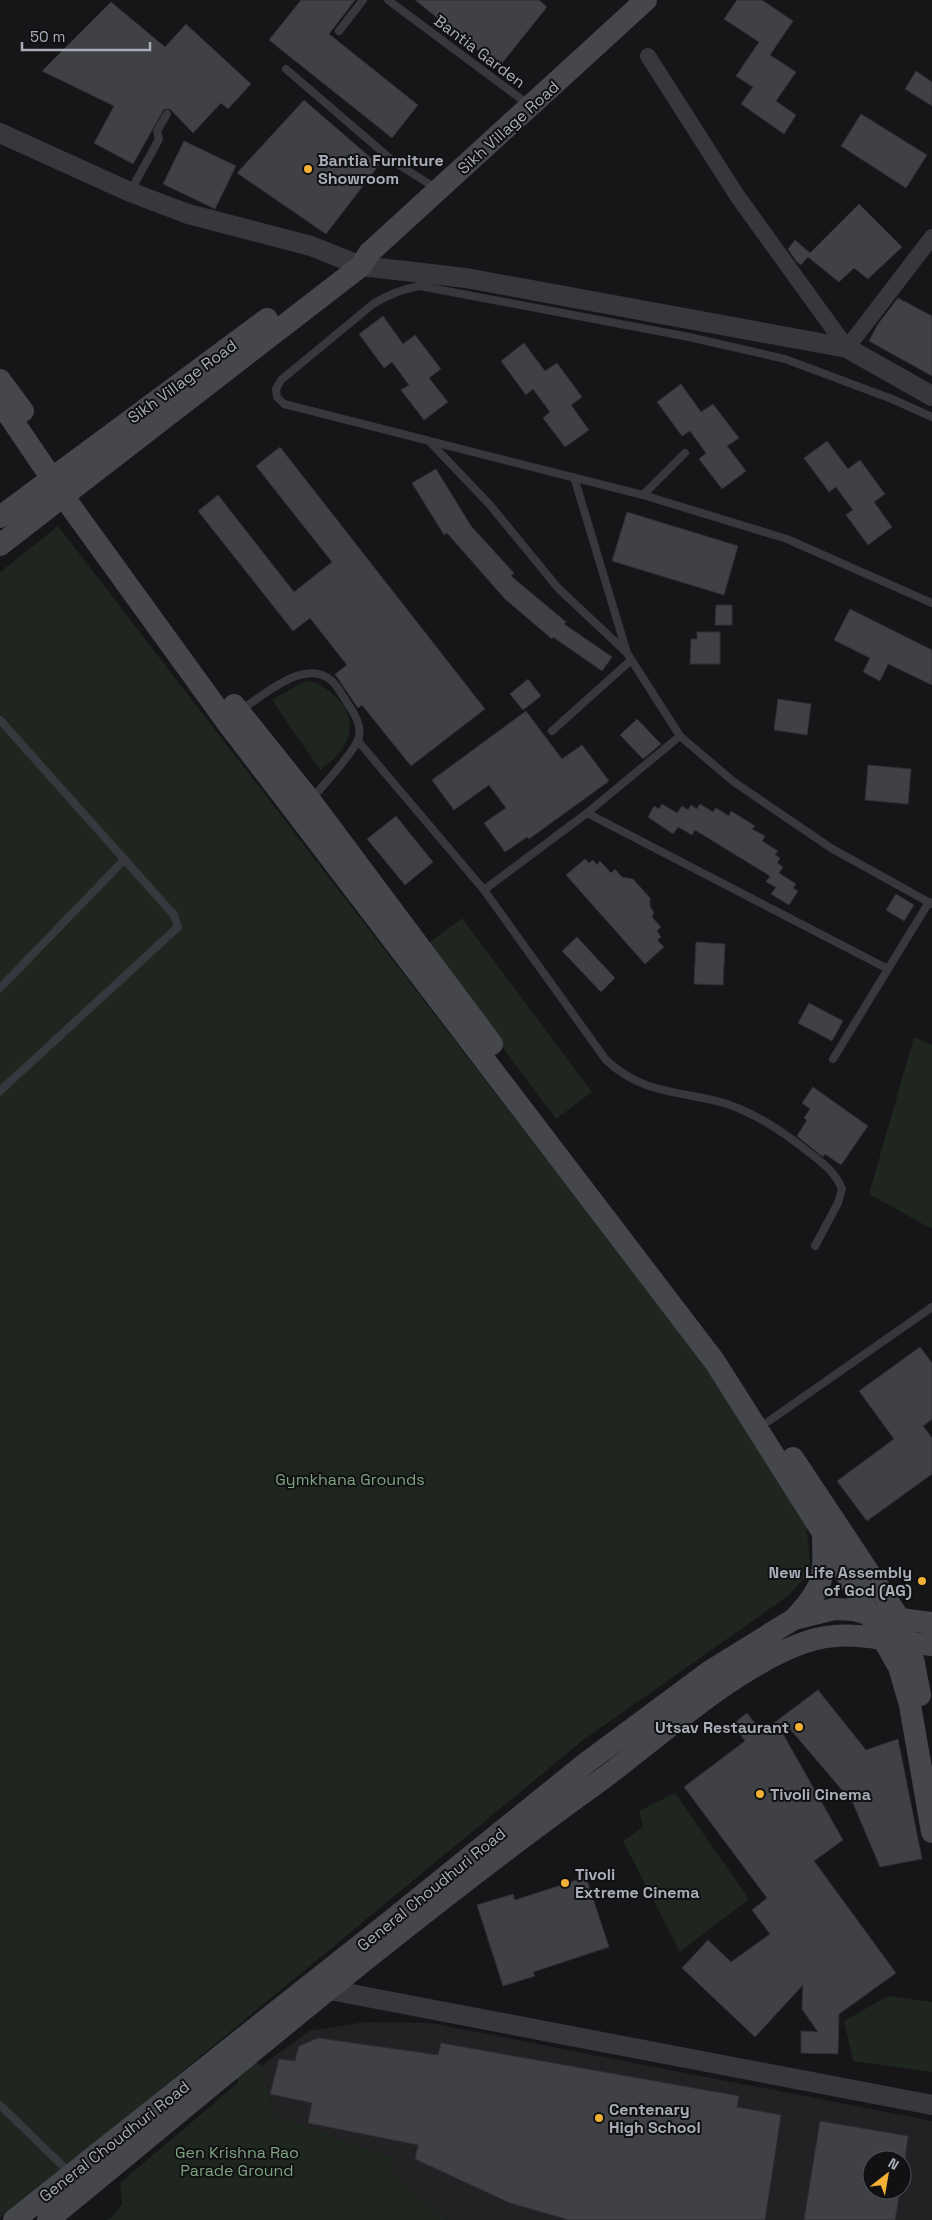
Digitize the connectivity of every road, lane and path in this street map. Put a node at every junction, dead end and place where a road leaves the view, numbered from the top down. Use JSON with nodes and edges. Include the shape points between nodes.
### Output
{"nodes":[{"id":1,"x":363,"y":0,"type":"edge"},
{"id":2,"x":388,"y":0,"type":"edge"},
{"id":3,"x":646,"y":0,"type":"edge"},
{"id":4,"x":339,"y":31,"type":"dead end"},
{"id":5,"x":648,"y":56,"type":"dead end"},
{"id":6,"x":286,"y":69,"type":"dead end"},
{"id":7,"x":531,"y":107,"type":"junction"},
{"id":8,"x":167,"y":114,"type":"dead end"},
{"id":9,"x":0,"y":133,"type":"edge"},
{"id":10,"x":438,"y":190,"type":"junction"},
{"id":11,"x":130,"y":192,"type":"junction"},
{"id":12,"x":932,"y":237,"type":"edge"},
{"id":13,"x":359,"y":259,"type":"junction"},
{"id":14,"x":847,"y":348,"type":"junction"},
{"id":15,"x":0,"y":380,"type":"edge"},
{"id":16,"x":932,"y":396,"type":"edge"},
{"id":17,"x":0,"y":402,"type":"edge"},
{"id":18,"x":932,"y":418,"type":"edge"},
{"id":19,"x":429,"y":441,"type":"junction"},
{"id":20,"x":685,"y":453,"type":"dead end"},
{"id":21,"x":574,"y":477,"type":"junction"},
{"id":22,"x":63,"y":482,"type":"junction"},
{"id":23,"x":642,"y":495,"type":"junction"},
{"id":24,"x":0,"y":517,"type":"edge"},
{"id":25,"x":0,"y":545,"type":"edge"},
{"id":26,"x":932,"y":603,"type":"edge"},
{"id":27,"x":627,"y":653,"type":"junction"},
{"id":28,"x":630,"y":661,"type":"junction"},
{"id":29,"x":232,"y":716,"type":"junction"},
{"id":30,"x":0,"y":720,"type":"edge"},
{"id":31,"x":552,"y":731,"type":"dead end"},
{"id":32,"x":680,"y":736,"type":"junction"},
{"id":33,"x":358,"y":741,"type":"junction"},
{"id":34,"x":310,"y":800,"type":"junction"},
{"id":35,"x":588,"y":813,"type":"junction"},
{"id":36,"x":124,"y":860,"type":"junction"},
{"id":37,"x":484,"y":890,"type":"junction"},
{"id":38,"x":931,"y":903,"type":"edge"},
{"id":39,"x":888,"y":969,"type":"junction"},
{"id":40,"x":0,"y":988,"type":"edge"},
{"id":41,"x":833,"y":1058,"type":"dead end"},
{"id":42,"x":0,"y":1091,"type":"edge"},
{"id":43,"x":815,"y":1246,"type":"dead end"},
{"id":44,"x":932,"y":1307,"type":"edge"},
{"id":45,"x":769,"y":1421,"type":"junction"},
{"id":46,"x":823,"y":1533,"type":"junction"},
{"id":47,"x":855,"y":1569,"type":"junction"},
{"id":48,"x":871,"y":1615,"type":"junction"},
{"id":49,"x":899,"y":1618,"type":"junction"},
{"id":50,"x":794,"y":1619,"type":"junction"},
{"id":51,"x":932,"y":1623,"type":"edge"},
{"id":52,"x":884,"y":1639,"type":"junction"},
{"id":53,"x":909,"y":1644,"type":"junction"},
{"id":54,"x":932,"y":1645,"type":"edge"},
{"id":55,"x":932,"y":1652,"type":"edge"},
{"id":56,"x":917,"y":1678,"type":"junction"},
{"id":57,"x":932,"y":1760,"type":"edge"},
{"id":58,"x":932,"y":1832,"type":"edge"},
{"id":59,"x":330,"y":1990,"type":"junction"},
{"id":60,"x":0,"y":2105,"type":"edge"},
{"id":61,"x":932,"y":2105,"type":"edge"},
{"id":62,"x":72,"y":2174,"type":"junction"},
{"id":63,"x":14,"y":2220,"type":"edge"},
{"id":64,"x":48,"y":2220,"type":"edge"}],
"edges":[{"from":1,"to":4,"type":"lane"},
{"from":2,"to":7,"type":"lane","name":"Bantia Garden"},
{"from":3,"to":7,"type":"main road","name":"Sikh Village Road"},
{"from":5,"to":14,"type":"street","via":[[738,197]]},
{"from":6,"to":10,"type":"lane","via":[[392,161]]},
{"from":7,"to":10,"type":"main road","name":"Sikh Village Road"},
{"from":8,"to":11,"type":"lane","via":[[157,131],[158,139]]},
{"from":9,"to":11,"type":"street"},
{"from":10,"to":13,"type":"main road","name":"Sikh Village Road"},
{"from":11,"to":13,"type":"street","via":[[188,214]]},
{"from":12,"to":14,"type":"street"},
{"from":13,"to":14,"type":"street"},
{"from":13,"to":22,"type":"main road","name":"Sikh Village Road"},
{"from":14,"to":16,"type":"street"},
{"from":15,"to":22,"type":"main road"},
{"from":17,"to":22,"type":"main road"},
{"from":18,"to":19,"type":"lane","via":[[883,395],[785,359],[689,337],[420,286],[403,288],[373,304],[281,380],[276,389],[276,397],[284,404]]},
{"from":19,"to":21,"type":"lane"},
{"from":19,"to":27,"type":"lane","via":[[490,505],[558,588]]},
{"from":20,"to":23,"type":"lane"},
{"from":21,"to":23,"type":"lane"},
{"from":21,"to":27,"type":"lane"},
{"from":22,"to":24,"type":"main road","name":"Sikh Village Road"},
{"from":22,"to":25,"type":"main road"},
{"from":22,"to":29,"type":"main road"},
{"from":23,"to":26,"type":"lane","via":[[787,539]]},
{"from":27,"to":28,"type":"lane"},
{"from":28,"to":31,"type":"lane"},
{"from":28,"to":32,"type":"lane"},
{"from":29,"to":33,"type":"lane","via":[[297,674],[308,672],[331,680],[356,716]]},
{"from":29,"to":34,"type":"main road"},
{"from":29,"to":46,"type":"main road","via":[[715,1362]]},
{"from":30,"to":36,"type":"lane"},
{"from":32,"to":35,"type":"lane"},
{"from":32,"to":38,"type":"lane","via":[[734,782],[831,848]]},
{"from":33,"to":34,"type":"lane"},
{"from":33,"to":37,"type":"lane"},
{"from":34,"to":45,"type":"main road","via":[[732,1366]]},
{"from":35,"to":37,"type":"lane"},
{"from":35,"to":39,"type":"lane"},
{"from":36,"to":40,"type":"lane"},
{"from":36,"to":42,"type":"lane","via":[[174,915],[178,927]]},
{"from":37,"to":43,"type":"lane","via":[[606,1060],[619,1072],[664,1092],[726,1104],[750,1114],[780,1130],[831,1170],[842,1189]]},
{"from":38,"to":39,"type":"lane"},
{"from":39,"to":41,"type":"lane"},
{"from":44,"to":45,"type":"lane"},
{"from":45,"to":47,"type":"main road"},
{"from":46,"to":47,"type":"main road"},
{"from":46,"to":50,"type":"main road","via":[[824,1575],[814,1598]]},
{"from":47,"to":48,"type":"main road"},
{"from":47,"to":49,"type":"main road"},
{"from":48,"to":49,"type":"main road","name":"General Choudhuri Road"},
{"from":48,"to":50,"type":"main road","name":"General Choudhuri Road","via":[[834,1609]]},
{"from":48,"to":52,"type":"main road"},
{"from":49,"to":51,"type":"main road"},
{"from":49,"to":53,"type":"main road"},
{"from":50,"to":62,"type":"main road","name":"General Choudhuri Road","via":[[710,1671],[586,1763]]},
{"from":52,"to":53,"type":"main road","name":"General Choudhuri Road"},
{"from":52,"to":58,"type":"main road","via":[[899,1668],[910,1705]]},
{"from":52,"to":59,"type":"main road","name":"General Choudhuri Road","via":[[861,1635],[830,1636],[804,1643],[756,1665],[511,1845]]},
{"from":53,"to":54,"type":"main road","name":"General Choudhuri Road"},
{"from":53,"to":56,"type":"main road"},
{"from":55,"to":56,"type":"main road"},
{"from":56,"to":57,"type":"main road"},
{"from":59,"to":61,"type":"street"},
{"from":59,"to":64,"type":"main road","name":"General Choudhuri Road"},
{"from":60,"to":62,"type":"lane"},
{"from":62,"to":63,"type":"main road","name":"General Choudhuri Road"}]}
